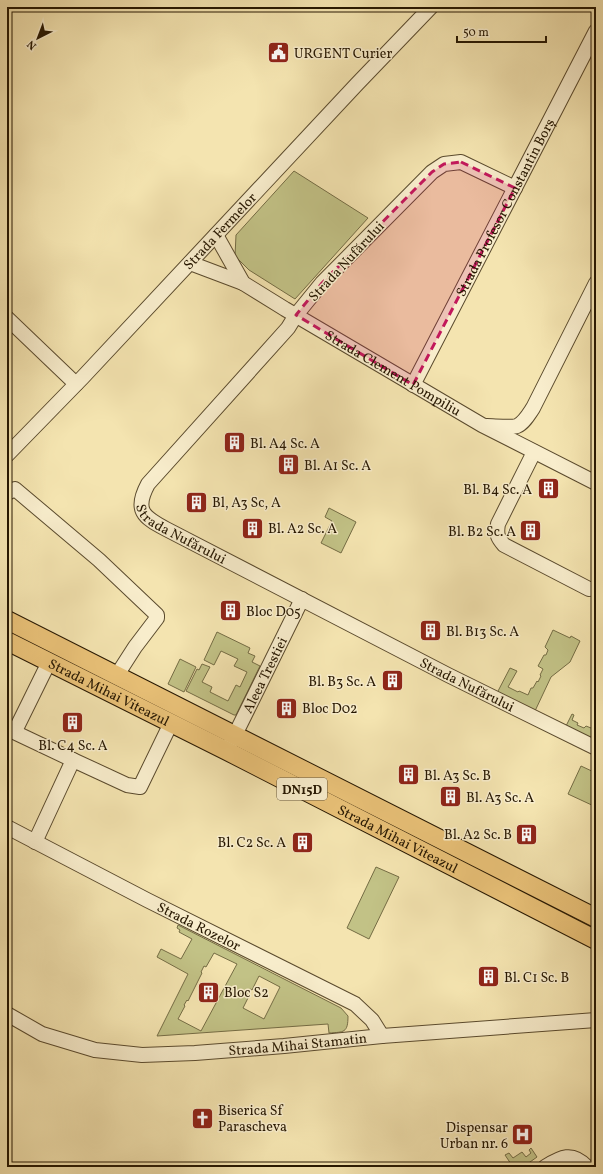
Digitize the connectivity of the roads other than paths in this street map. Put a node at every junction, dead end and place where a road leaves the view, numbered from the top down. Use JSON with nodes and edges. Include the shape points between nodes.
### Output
{"nodes":[{"id":1,"x":431,"y":7,"type":"edge"},
{"id":2,"x":596,"y":31,"type":"edge"},
{"id":3,"x":515,"y":188,"type":"junction"},
{"id":4,"x":216,"y":235,"type":"junction"},
{"id":5,"x":190,"y":263,"type":"junction"},
{"id":6,"x":243,"y":283,"type":"junction"},
{"id":7,"x":596,"y":283,"type":"edge"},
{"id":8,"x":296,"y":315,"type":"junction"},
{"id":9,"x":7,"y":318,"type":"edge"},
{"id":10,"x":76,"y":384,"type":"junction"},
{"id":11,"x":413,"y":385,"type":"junction"},
{"id":12,"x":482,"y":425,"type":"junction"},
{"id":13,"x":534,"y":452,"type":"junction"},
{"id":14,"x":7,"y":454,"type":"edge"},
{"id":15,"x":596,"y":483,"type":"edge"},
{"id":16,"x":7,"y":494,"type":"edge"},
{"id":17,"x":589,"y":589,"type":"dead end"},
{"id":18,"x":302,"y":599,"type":"junction"},
{"id":19,"x":7,"y":620,"type":"edge"},
{"id":20,"x":7,"y":641,"type":"edge"},
{"id":21,"x":77,"y":655,"type":"junction"},
{"id":22,"x":49,"y":662,"type":"junction"},
{"id":23,"x":68,"y":672,"type":"junction"},
{"id":24,"x":117,"y":675,"type":"junction"},
{"id":25,"x":170,"y":723,"type":"junction"},
{"id":26,"x":235,"y":735,"type":"junction"},
{"id":27,"x":596,"y":748,"type":"edge"},
{"id":28,"x":227,"y":751,"type":"junction"},
{"id":29,"x":73,"y":760,"type":"junction"},
{"id":30,"x":7,"y":827,"type":"edge"},
{"id":31,"x":35,"y":842,"type":"junction"},
{"id":32,"x":596,"y":918,"type":"edge"},
{"id":33,"x":596,"y":940,"type":"edge"},
{"id":34,"x":7,"y":1014,"type":"edge"},
{"id":35,"x":596,"y":1020,"type":"edge"},
{"id":36,"x":382,"y":1036,"type":"junction"},
{"id":37,"x":582,"y":1163,"type":"edge"},
{"id":38,"x":544,"y":1167,"type":"edge"}],
"edges":[{"from":1,"to":4,"type":"street","name":"Strada Fermelor"},
{"from":2,"to":3,"type":"street","name":"Strada Profesor Constantin Borș"},
{"from":3,"to":8,"type":"street","name":"Strada Nufărului","via":[[461,162],[444,164],[432,172],[322,283]]},
{"from":3,"to":11,"type":"street","name":"Strada Profesor Constantin Borș"},
{"from":4,"to":5,"type":"street","name":"Strada Fermelor"},
{"from":4,"to":6,"type":"street","name":"Strada Clement Pompiliu"},
{"from":5,"to":6,"type":"street"},
{"from":5,"to":10,"type":"street","name":"Strada Fermelor"},
{"from":6,"to":8,"type":"street","name":"Strada Clement Pompiliu"},
{"from":7,"to":12,"type":"street","via":[[526,418],[517,426]]},
{"from":8,"to":11,"type":"street","name":"Strada Clement Pompiliu"},
{"from":8,"to":18,"type":"street","name":"Strada Nufărului","via":[[288,328],[148,484],[141,502],[142,510],[150,520]]},
{"from":9,"to":10,"type":"street"},
{"from":10,"to":14,"type":"street","name":"Strada Fermelor"},
{"from":11,"to":12,"type":"street","name":"Strada Clement Pompiliu"},
{"from":12,"to":13,"type":"street","name":"Strada Clement Pompiliu"},
{"from":13,"to":15,"type":"street","name":"Strada Clement Pompiliu"},
{"from":13,"to":17,"type":"street","via":[[498,524],[498,538],[504,545]]},
{"from":16,"to":24,"type":"street","via":[[15,489],[99,560],[157,615]]},
{"from":18,"to":26,"type":"street","name":"Aleea Trestiei"},
{"from":18,"to":27,"type":"street","name":"Strada Nufărului"},
{"from":19,"to":21,"type":"main road","name":"Strada Mihai Viteazul","number":"DN15D"},
{"from":20,"to":22,"type":"main road","name":"Strada Mihai Viteazul","number":"DN15D"},
{"from":21,"to":23,"type":"main road"},
{"from":21,"to":24,"type":"main road","name":"Strada Mihai Viteazul","number":"DN15D"},
{"from":22,"to":23,"type":"main road","name":"Strada Mihai Viteazul","number":"DN15D"},
{"from":22,"to":29,"type":"street","via":[[15,731]]},
{"from":23,"to":25,"type":"main road","name":"Strada Mihai Viteazul","number":"DN15D"},
{"from":24,"to":26,"type":"main road","name":"Strada Mihai Viteazul","number":"DN15D"},
{"from":25,"to":28,"type":"main road","name":"Strada Mihai Viteazul","number":"DN15D"},
{"from":25,"to":29,"type":"street","via":[[140,787],[127,785]]},
{"from":26,"to":28,"type":"street","name":"Aleea Trestiei"},
{"from":26,"to":32,"type":"main road","name":"Strada Mihai Viteazul","number":"DN15D"},
{"from":28,"to":33,"type":"main road","name":"Strada Mihai Viteazul","number":"DN15D"},
{"from":29,"to":31,"type":"street"},
{"from":30,"to":31,"type":"street","name":"Strada Rozelor"},
{"from":31,"to":36,"type":"street","name":"Strada Rozelor","via":[[355,1004],[372,1020]]},
{"from":34,"to":36,"type":"street","name":"Strada Mihai Stamatin","via":[[42,1034],[95,1050],[142,1055],[195,1053]]},
{"from":35,"to":36,"type":"street","name":"Strada Mihai Stamatin"},
{"from":37,"to":38,"type":"street","via":[[568,1156]]}]}
